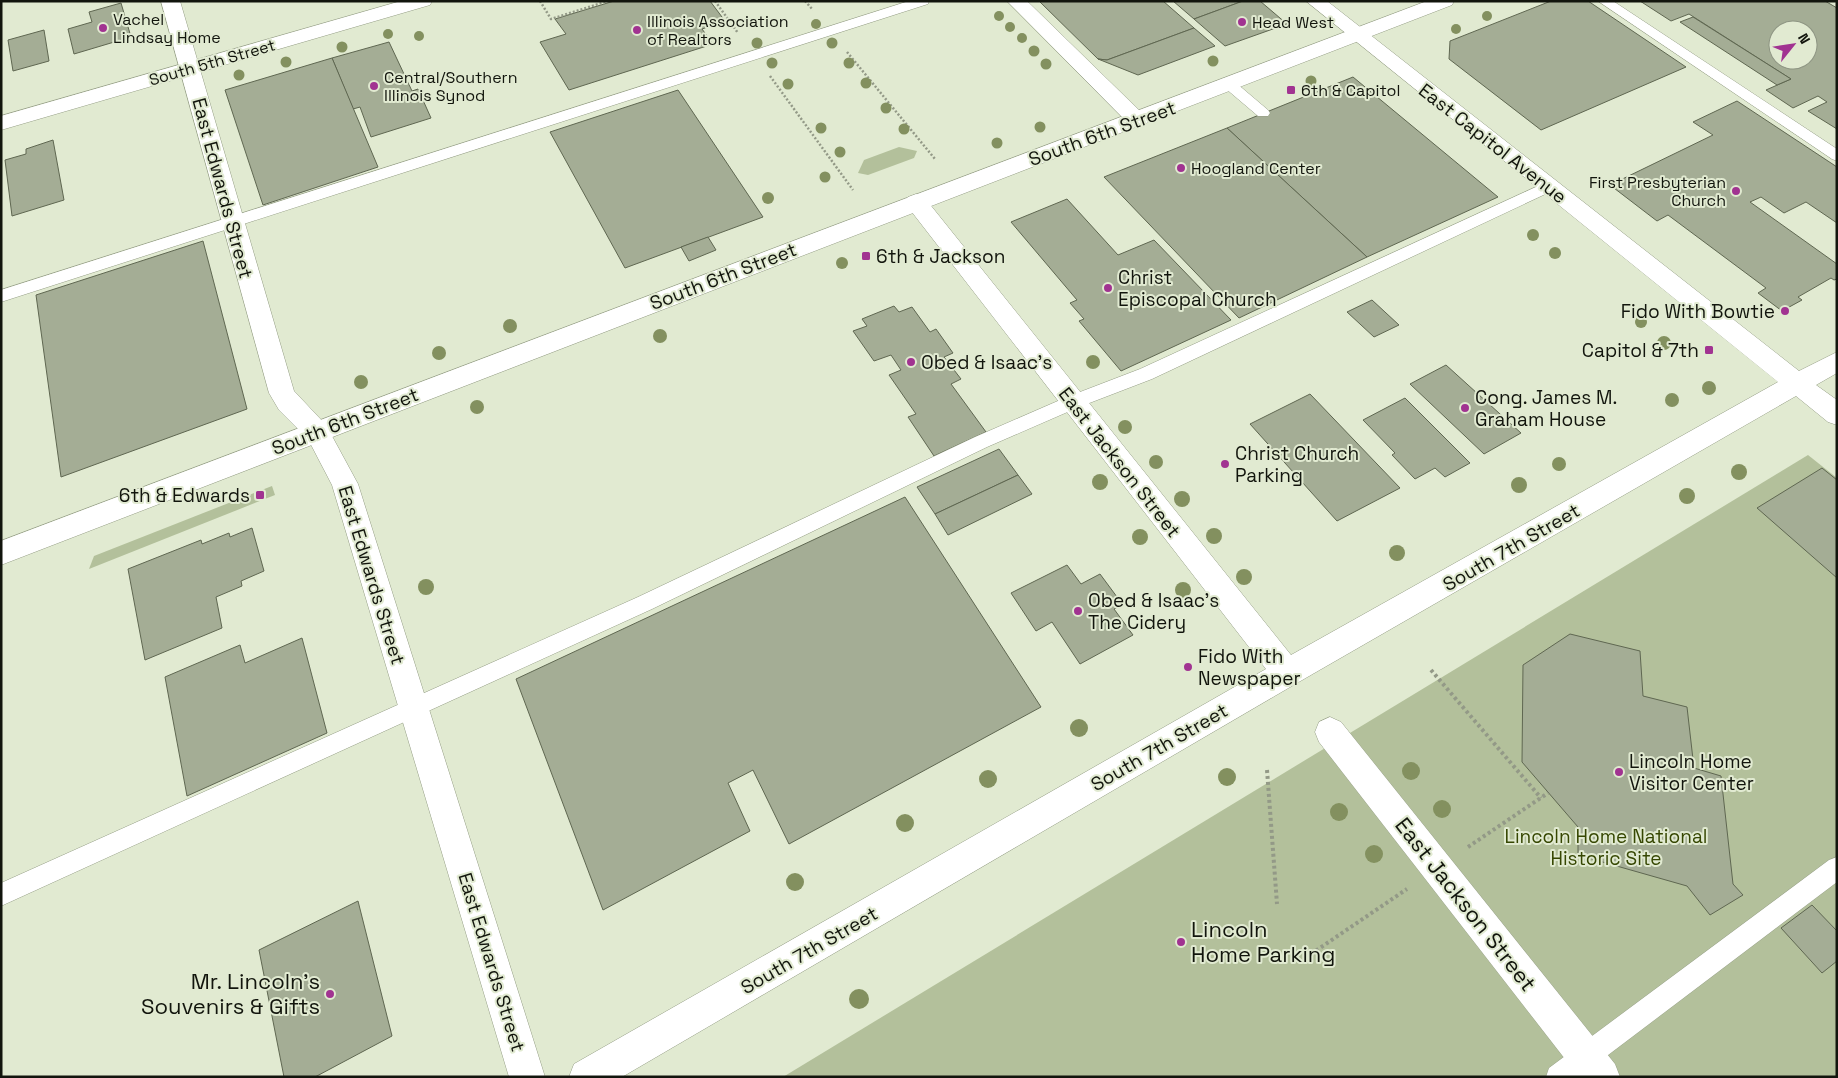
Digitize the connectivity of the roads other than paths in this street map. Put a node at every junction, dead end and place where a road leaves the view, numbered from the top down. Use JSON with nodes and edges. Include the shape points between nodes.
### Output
{"nodes":[{"id":1,"x":170,"y":1,"type":"edge"},
{"id":2,"x":423,"y":1,"type":"edge"},
{"id":3,"x":922,"y":1,"type":"edge"},
{"id":4,"x":1016,"y":1,"type":"edge"},
{"id":5,"x":1314,"y":1,"type":"edge"},
{"id":6,"x":1445,"y":1,"type":"edge"},
{"id":7,"x":1604,"y":1,"type":"edge"},
{"id":8,"x":1358,"y":36,"type":"junction"},
{"id":9,"x":191,"y":68,"type":"junction"},
{"id":10,"x":1223,"y":87,"type":"junction"},
{"id":11,"x":1256,"y":116,"type":"dead end"},
{"id":12,"x":1137,"y":120,"type":"junction"},
{"id":13,"x":1,"y":123,"type":"edge"},
{"id":14,"x":1837,"y":156,"type":"edge"},
{"id":15,"x":1549,"y":186,"type":"junction"},
{"id":16,"x":916,"y":202,"type":"junction"},
{"id":17,"x":232,"y":221,"type":"junction"},
{"id":18,"x":1,"y":296,"type":"edge"},
{"id":19,"x":1837,"y":361,"type":"edge"},
{"id":20,"x":1797,"y":383,"type":"junction"},
{"id":21,"x":1073,"y":402,"type":"junction"},
{"id":22,"x":1837,"y":414,"type":"edge"},
{"id":23,"x":317,"y":432,"type":"junction"},
{"id":24,"x":1,"y":553,"type":"edge"},
{"id":25,"x":1287,"y":673,"type":"junction"},
{"id":26,"x":413,"y":709,"type":"junction"},
{"id":27,"x":1330,"y":732,"type":"dead end"},
{"id":28,"x":1837,"y":868,"type":"edge"},
{"id":29,"x":1,"y":895,"type":"edge"},
{"id":30,"x":1594,"y":1066,"type":"edge"},
{"id":31,"x":527,"y":1077,"type":"edge"},
{"id":32,"x":587,"y":1077,"type":"edge"},
{"id":33,"x":1558,"y":1077,"type":"edge"}],
"edges":[{"from":1,"to":9,"type":"street","name":"East Edwards Street"},
{"from":2,"to":9,"type":"street","name":"South 5th Street"},
{"from":3,"to":17,"type":"lane"},
{"from":4,"to":12,"type":"street"},
{"from":5,"to":8,"type":"street","name":"East Capitol Avenue"},
{"from":6,"to":8,"type":"street","name":"South 6th Street"},
{"from":7,"to":14,"type":"lane"},
{"from":8,"to":10,"type":"street","name":"South 6th Street"},
{"from":8,"to":15,"type":"street","name":"East Capitol Avenue"},
{"from":9,"to":13,"type":"street","name":"South 5th Street"},
{"from":9,"to":17,"type":"street","name":"East Edwards Street"},
{"from":10,"to":11,"type":"lane"},
{"from":10,"to":12,"type":"street","name":"South 6th Street"},
{"from":12,"to":16,"type":"street","name":"South 6th Street"},
{"from":15,"to":20,"type":"street","name":"East Capitol Avenue"},
{"from":15,"to":21,"type":"lane","via":[[1146,374]]},
{"from":16,"to":21,"type":"street","name":"East Jackson Street"},
{"from":16,"to":23,"type":"street","name":"South 6th Street"},
{"from":17,"to":18,"type":"lane"},
{"from":17,"to":23,"type":"street","name":"East Edwards Street","via":[[282,393]]},
{"from":19,"to":20,"type":"street","name":"South 7th Street"},
{"from":20,"to":22,"type":"street","name":"East Capitol Avenue"},
{"from":20,"to":25,"type":"street","name":"South 7th Street"},
{"from":21,"to":25,"type":"street","name":"East Jackson Street"},
{"from":21,"to":26,"type":"lane","via":[[981,442]]},
{"from":23,"to":24,"type":"street","name":"South 6th Street"},
{"from":23,"to":26,"type":"street","name":"East Edwards Street","via":[[345,484]]},
{"from":25,"to":32,"type":"street","name":"South 7th Street"},
{"from":26,"to":29,"type":"lane"},
{"from":26,"to":31,"type":"street","name":"East Edwards Street"},
{"from":27,"to":30,"type":"street","name":"East Jackson Street"},
{"from":28,"to":30,"type":"lane"},
{"from":30,"to":33,"type":"lane"}]}
